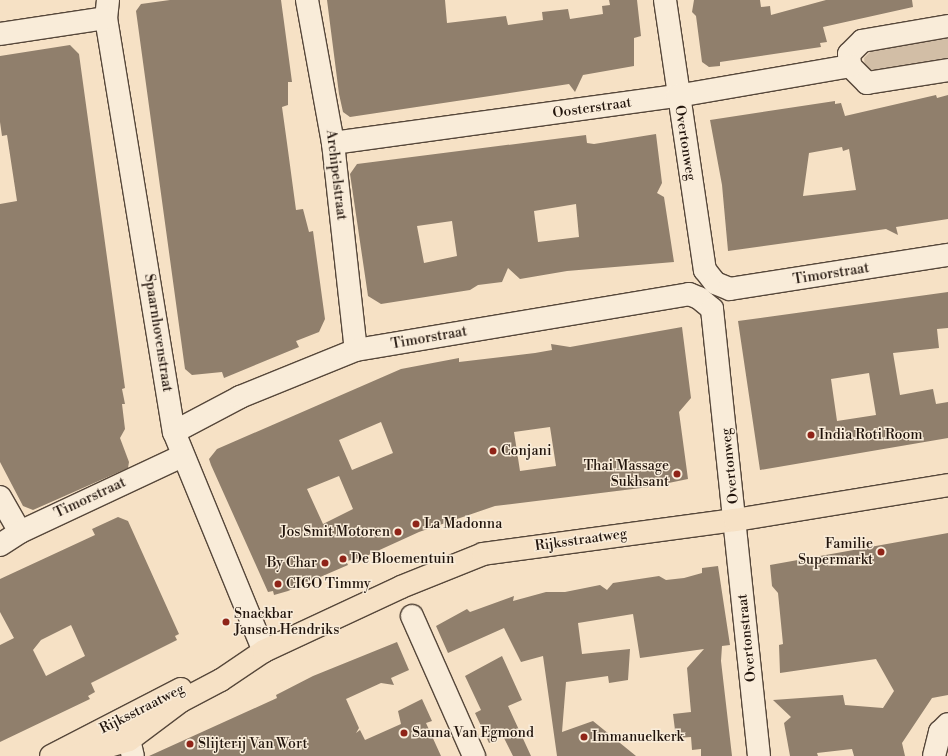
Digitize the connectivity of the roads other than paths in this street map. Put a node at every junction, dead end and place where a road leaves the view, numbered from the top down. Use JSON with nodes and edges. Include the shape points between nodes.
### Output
{"nodes":[{"id":1,"x":307,"y":0,"type":"edge"},
{"id":2,"x":665,"y":0,"type":"edge"},
{"id":3,"x":107,"y":9,"type":"edge"},
{"id":4,"x":948,"y":26,"type":"edge"},
{"id":5,"x":0,"y":34,"type":"edge"},
{"id":6,"x":850,"y":66,"type":"junction"},
{"id":7,"x":948,"y":70,"type":"edge"},
{"id":8,"x":677,"y":96,"type":"junction"},
{"id":9,"x":333,"y":143,"type":"junction"},
{"id":10,"x":948,"y":255,"type":"edge"},
{"id":11,"x":715,"y":283,"type":"joint"},
{"id":12,"x":699,"y":298,"type":"joint"},
{"id":13,"x":356,"y":350,"type":"junction"},
{"id":14,"x":174,"y":432,"type":"junction"},
{"id":15,"x":182,"y":456,"type":"junction"},
{"id":16,"x":948,"y":485,"type":"edge"},
{"id":17,"x":0,"y":498,"type":"edge"},
{"id":18,"x":735,"y":520,"type":"junction"},
{"id":19,"x":20,"y":532,"type":"junction"},
{"id":20,"x":0,"y":545,"type":"edge"},
{"id":21,"x":412,"y":616,"type":"dead end"},
{"id":22,"x":264,"y":651,"type":"junction"},
{"id":23,"x":236,"y":667,"type":"junction"},
{"id":24,"x":124,"y":718,"type":"junction"},
{"id":25,"x":948,"y":724,"type":"edge"},
{"id":26,"x":131,"y":748,"type":"edge"},
{"id":27,"x":50,"y":756,"type":"edge"},
{"id":28,"x":75,"y":756,"type":"edge"},
{"id":29,"x":474,"y":756,"type":"edge"},
{"id":30,"x":759,"y":756,"type":"edge"},
{"id":31,"x":934,"y":756,"type":"edge"}],
"edges":[{"from":1,"to":9,"type":"street","name":"Archipelstraat"},
{"from":2,"to":8,"type":"street","name":"Overtonweg"},
{"from":3,"to":5,"type":"street"},
{"from":3,"to":14,"type":"street","name":"Spaarnhovenstraat"},
{"from":4,"to":6,"type":"street","via":[[862,41],[849,54]]},
{"from":6,"to":7,"type":"street","via":[[867,83]]},
{"from":6,"to":8,"type":"street","name":"Oosterstraat"},
{"from":8,"to":9,"type":"street","name":"Oosterstraat"},
{"from":8,"to":11,"type":"street","name":"Overtonweg","via":[[705,270]]},
{"from":9,"to":13,"type":"street","name":"Archipelstraat"},
{"from":10,"to":11,"type":"street","name":"Timorstraat","via":[[730,289]]},
{"from":12,"to":13,"type":"street","name":"Timorstraat","via":[[688,294]]},
{"from":12,"to":18,"type":"street","name":"Overtonweg","via":[[712,309]]},
{"from":13,"to":14,"type":"street","name":"Timorstraat","via":[[240,397]]},
{"from":14,"to":15,"type":"street","name":"Spaarnhovenstraat"},
{"from":15,"to":19,"type":"street","name":"Timorstraat"},
{"from":15,"to":22,"type":"street","name":"Spaarnhovenstraat"},
{"from":16,"to":18,"type":"main road","name":"Rijksstraatweg"},
{"from":17,"to":19,"type":"street"},
{"from":18,"to":22,"type":"main road","name":"Rijksstraatweg","via":[[483,554],[401,587]]},
{"from":18,"to":30,"type":"street","name":"Overtonstraat"},
{"from":19,"to":20,"type":"street","name":"Timorstraat"},
{"from":21,"to":29,"type":"street"},
{"from":22,"to":23,"type":"main road","name":"Rijksstraatweg"},
{"from":23,"to":24,"type":"main road","name":"Rijksstraatweg","via":[[216,671]]},
{"from":23,"to":26,"type":"main road","name":"Rijksstraatweg","via":[[221,680],[181,701]]},
{"from":24,"to":26,"type":"street"},
{"from":24,"to":27,"type":"main road","name":"Rijksstraatweg"},
{"from":25,"to":31,"type":"street","via":[[940,732]]},
{"from":26,"to":28,"type":"main road","name":"Rijksstraatweg"}]}
